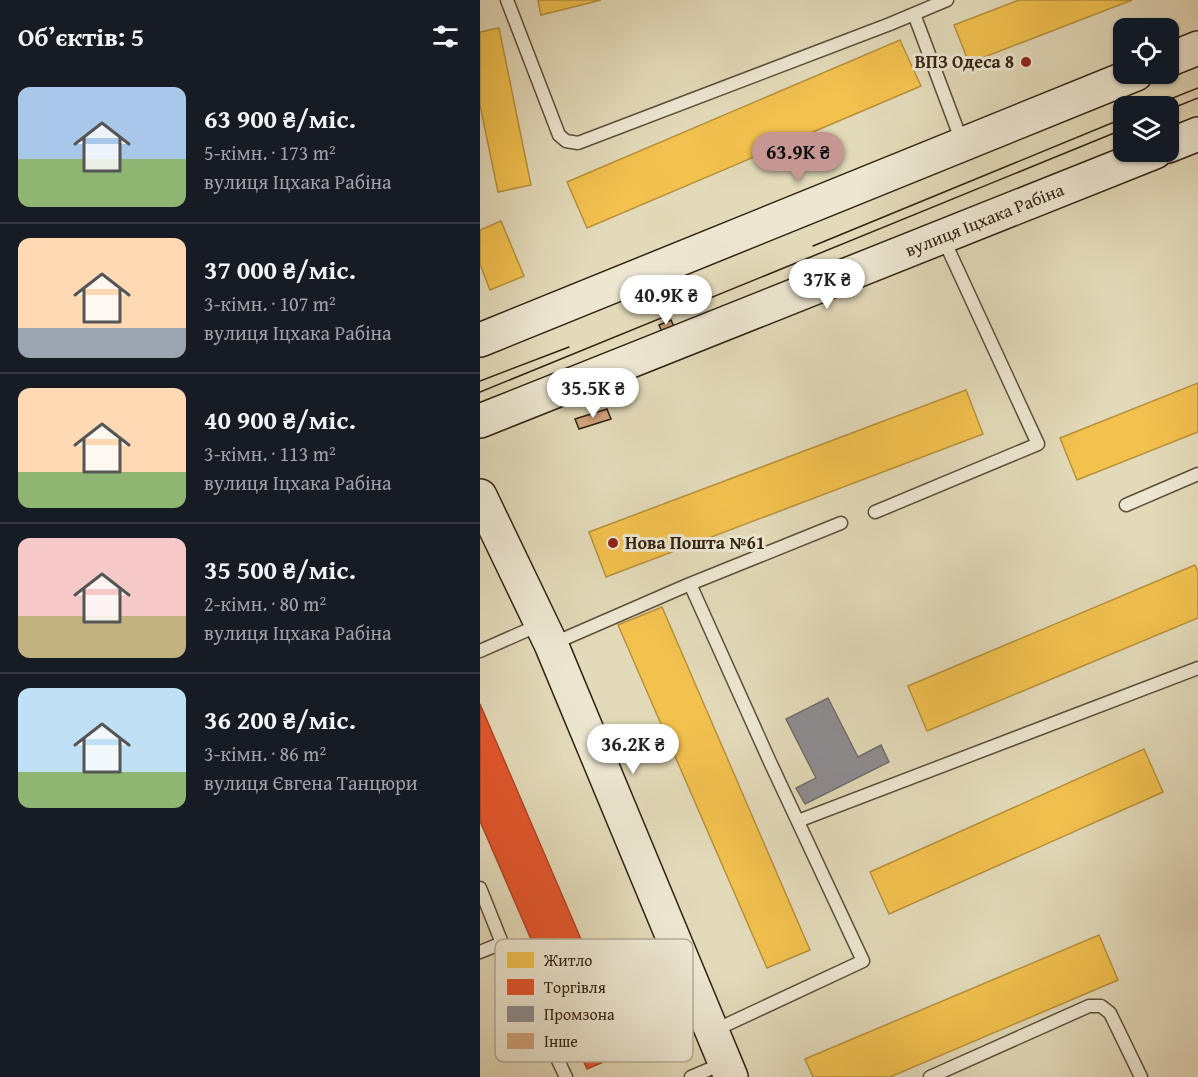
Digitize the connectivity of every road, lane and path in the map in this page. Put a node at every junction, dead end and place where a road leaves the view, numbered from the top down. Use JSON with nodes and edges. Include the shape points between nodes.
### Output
{"nodes":[{"id":1,"x":507,"y":0,"type":"edge"},
{"id":2,"x":947,"y":0,"type":"edge"},
{"id":3,"x":914,"y":14,"type":"junction"},
{"id":4,"x":1198,"y":48,"type":"edge"},
{"id":5,"x":1179,"y":56,"type":"edge"},
{"id":6,"x":1113,"y":83,"type":"edge"},
{"id":7,"x":1198,"y":134,"type":"edge"},
{"id":8,"x":1179,"y":142,"type":"edge"},
{"id":9,"x":963,"y":144,"type":"junction"},
{"id":10,"x":1130,"y":162,"type":"edge"},
{"id":11,"x":942,"y":237,"type":"junction"},
{"id":12,"x":480,"y":340,"type":"edge"},
{"id":13,"x":480,"y":421,"type":"edge"},
{"id":14,"x":1198,"y":474,"type":"edge"},
{"id":15,"x":480,"y":496,"type":"edge"},
{"id":16,"x":1126,"y":505,"type":"dead end"},
{"id":17,"x":875,"y":512,"type":"dead end"},
{"id":18,"x":841,"y":523,"type":"dead end"},
{"id":19,"x":690,"y":584,"type":"junction"},
{"id":20,"x":546,"y":634,"type":"junction"},
{"id":21,"x":480,"y":651,"type":"edge"},
{"id":22,"x":1198,"y":668,"type":"edge"},
{"id":23,"x":798,"y":821,"type":"junction"},
{"id":24,"x":480,"y":888,"type":"edge"},
{"id":25,"x":500,"y":939,"type":"edge"},
{"id":26,"x":673,"y":939,"type":"edge"},
{"id":27,"x":495,"y":946,"type":"edge"},
{"id":28,"x":480,"y":952,"type":"edge"},
{"id":29,"x":693,"y":986,"type":"edge"},
{"id":30,"x":712,"y":1032,"type":"junction"},
{"id":31,"x":555,"y":1062,"type":"edge"},
{"id":32,"x":728,"y":1070,"type":"edge"},
{"id":33,"x":561,"y":1076,"type":"edge"},
{"id":34,"x":691,"y":1077,"type":"edge"},
{"id":35,"x":930,"y":1077,"type":"edge"},
{"id":36,"x":1142,"y":1077,"type":"edge"}],
"edges":[{"from":1,"to":3,"type":"lane","via":[[559,135],[578,143]]},
{"from":2,"to":3,"type":"lane"},
{"from":3,"to":9,"type":"lane"},
{"from":4,"to":5,"type":"main road"},
{"from":6,"to":9,"type":"main road"},
{"from":7,"to":8,"type":"main road"},
{"from":9,"to":12,"type":"main road"},
{"from":10,"to":11,"type":"main road","name":"вулиця Іцхака Рабіна"},
{"from":11,"to":13,"type":"main road","name":"вулиця Іцхака Рабіна"},
{"from":11,"to":17,"type":"lane","via":[[1038,444]]},
{"from":14,"to":16,"type":"lane"},
{"from":15,"to":20,"type":"main road"},
{"from":18,"to":19,"type":"lane"},
{"from":19,"to":20,"type":"lane"},
{"from":19,"to":23,"type":"lane"},
{"from":20,"to":21,"type":"lane"},
{"from":20,"to":26,"type":"main road"},
{"from":22,"to":23,"type":"lane"},
{"from":23,"to":30,"type":"lane","via":[[863,961]]},
{"from":24,"to":25,"type":"lane"},
{"from":27,"to":28,"type":"lane"},
{"from":29,"to":30,"type":"main road"},
{"from":30,"to":32,"type":"main road"},
{"from":31,"to":33,"type":"lane"},
{"from":32,"to":34,"type":"lane"},
{"from":35,"to":36,"type":"lane","via":[[1089,1006],[1101,1006],[1110,1013]]}]}
